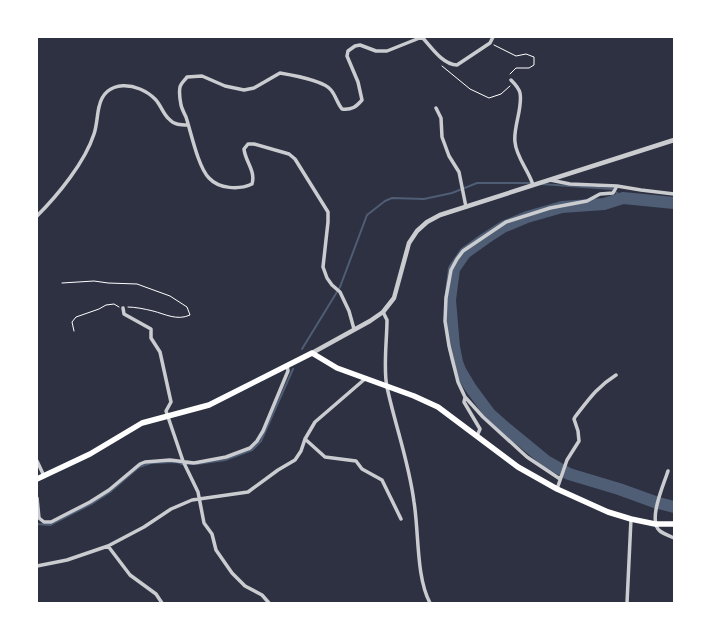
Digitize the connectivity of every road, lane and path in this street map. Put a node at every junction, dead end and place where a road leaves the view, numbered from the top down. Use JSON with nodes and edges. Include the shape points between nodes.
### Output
{"nodes":[{"id":1,"x":492,"y":37,"type":"edge"},
{"id":2,"x":490,"y":43,"type":"junction"},
{"id":3,"x":440,"y":64,"type":"dead end"},
{"id":4,"x":512,"y":82,"type":"junction"},
{"id":5,"x":436,"y":108,"type":"dead end"},
{"id":6,"x":188,"y":125,"type":"junction"},
{"id":7,"x":674,"y":140,"type":"edge"},
{"id":8,"x":549,"y":180,"type":"junction"},
{"id":9,"x":533,"y":185,"type":"junction"},
{"id":10,"x":617,"y":186,"type":"junction"},
{"id":11,"x":674,"y":194,"type":"edge"},
{"id":12,"x":466,"y":207,"type":"junction"},
{"id":13,"x":37,"y":216,"type":"edge"},
{"id":14,"x":62,"y":282,"type":"dead end"},
{"id":15,"x":123,"y":308,"type":"junction"},
{"id":16,"x":383,"y":312,"type":"junction"},
{"id":17,"x":354,"y":329,"type":"junction"},
{"id":18,"x":74,"y":331,"type":"dead end"},
{"id":19,"x":312,"y":353,"type":"junction"},
{"id":20,"x":287,"y":365,"type":"junction"},
{"id":21,"x":616,"y":375,"type":"dead end"},
{"id":22,"x":366,"y":378,"type":"junction"},
{"id":23,"x":386,"y":386,"type":"junction"},
{"id":24,"x":465,"y":397,"type":"junction"},
{"id":25,"x":167,"y":416,"type":"junction"},
{"id":26,"x":477,"y":436,"type":"junction"},
{"id":27,"x":305,"y":439,"type":"junction"},
{"id":28,"x":37,"y":461,"type":"edge"},
{"id":29,"x":183,"y":461,"type":"junction"},
{"id":30,"x":668,"y":471,"type":"dead end"},
{"id":31,"x":44,"y":476,"type":"junction"},
{"id":32,"x":37,"y":479,"type":"edge"},
{"id":33,"x":560,"y":479,"type":"junction"},
{"id":34,"x":557,"y":489,"type":"junction"},
{"id":35,"x":37,"y":498,"type":"edge"},
{"id":36,"x":200,"y":499,"type":"junction"},
{"id":37,"x":401,"y":519,"type":"dead end"},
{"id":38,"x":631,"y":519,"type":"junction"},
{"id":39,"x":655,"y":524,"type":"junction"},
{"id":40,"x":674,"y":524,"type":"edge"},
{"id":41,"x":674,"y":538,"type":"edge"},
{"id":42,"x":108,"y":546,"type":"junction"},
{"id":43,"x":37,"y":566,"type":"edge"},
{"id":44,"x":162,"y":603,"type":"edge"},
{"id":45,"x":269,"y":603,"type":"edge"},
{"id":46,"x":430,"y":603,"type":"edge"},
{"id":47,"x":627,"y":603,"type":"edge"}],
"edges":[{"from":1,"to":2,"type":"street"},
{"from":2,"to":4,"type":"path","via":[[516,56],[526,54],[534,57],[534,66],[516,68],[510,74]]},
{"from":2,"to":6,"type":"street","via":[[457,65],[446,62],[422,37],[387,51],[355,46],[348,50],[347,56],[358,82],[362,100],[349,110],[342,109],[337,104],[331,90],[324,85],[280,73],[254,88],[244,90],[225,86],[202,76],[187,77],[179,88],[181,107]]},
{"from":3,"to":4,"type":"path","via":[[470,89],[489,98],[501,94]]},
{"from":4,"to":9,"type":"street","via":[[520,93],[515,134],[516,148]]},
{"from":5,"to":12,"type":"street","via":[[441,118],[442,137],[449,156],[459,172]]},
{"from":6,"to":13,"type":"street","via":[[179,126],[169,120],[149,94],[117,85],[101,100],[94,133],[86,154],[52,201]]},
{"from":6,"to":17,"type":"street","via":[[208,178],[219,185],[244,187],[252,184],[253,172],[244,149],[248,144],[289,154],[295,159],[328,212],[323,267],[327,278],[340,292]]},
{"from":7,"to":8,"type":"street"},
{"from":8,"to":9,"type":"street"},
{"from":8,"to":10,"type":"street","via":[[570,184]]},
{"from":9,"to":12,"type":"street"},
{"from":10,"to":11,"type":"street"},
{"from":10,"to":24,"type":"street","via":[[613,194],[600,194],[587,201],[550,208],[506,222],[463,251],[457,258],[451,270],[445,321],[452,360]]},
{"from":12,"to":16,"type":"street","via":[[440,215],[417,231],[409,243],[394,298]]},
{"from":14,"to":15,"type":"path","via":[[137,284],[170,296],[187,307],[190,315],[184,318],[152,310]]},
{"from":15,"to":18,"type":"path","via":[[114,304],[106,305],[76,317],[72,322]]},
{"from":15,"to":25,"type":"street","via":[[124,314],[151,329],[151,338],[160,352],[171,402],[166,411]]},
{"from":16,"to":17,"type":"street"},
{"from":16,"to":23,"type":"street","via":[[387,320]]},
{"from":17,"to":19,"type":"street"},
{"from":19,"to":20,"type":"main road"},
{"from":19,"to":22,"type":"main road","via":[[337,368]]},
{"from":20,"to":25,"type":"main road","via":[[209,405]]},
{"from":20,"to":29,"type":"street","via":[[288,371],[257,442],[250,448],[226,457],[194,463]]},
{"from":21,"to":33,"type":"street","via":[[593,392],[575,417],[579,441],[567,460]]},
{"from":22,"to":23,"type":"main road"},
{"from":22,"to":27,"type":"street","via":[[315,422]]},
{"from":23,"to":26,"type":"main road","via":[[438,407]]},
{"from":23,"to":46,"type":"street","via":[[407,465],[425,593]]},
{"from":24,"to":26,"type":"street","via":[[464,402],[480,429]]},
{"from":24,"to":33,"type":"street","via":[[527,457]]},
{"from":25,"to":29,"type":"street"},
{"from":25,"to":31,"type":"main road","via":[[142,422],[90,454]]},
{"from":26,"to":34,"type":"main road","via":[[518,467]]},
{"from":27,"to":36,"type":"street","via":[[295,460],[248,492]]},
{"from":27,"to":37,"type":"street","via":[[325,457],[356,461],[362,469],[382,480]]},
{"from":28,"to":31,"type":"street"},
{"from":29,"to":35,"type":"street","via":[[140,464],[109,490],[51,522],[44,522],[39,518]]},
{"from":29,"to":36,"type":"street"},
{"from":30,"to":39,"type":"street","via":[[654,515]]},
{"from":31,"to":32,"type":"main road"},
{"from":33,"to":34,"type":"street"},
{"from":34,"to":38,"type":"main road","via":[[608,512]]},
{"from":36,"to":42,"type":"street","via":[[171,509]]},
{"from":36,"to":45,"type":"street","via":[[204,523],[212,534],[216,550],[245,586],[262,595]]},
{"from":38,"to":39,"type":"main road"},
{"from":38,"to":47,"type":"street"},
{"from":39,"to":40,"type":"main road"},
{"from":39,"to":41,"type":"street","via":[[659,530]]},
{"from":42,"to":43,"type":"street","via":[[67,560]]},
{"from":42,"to":44,"type":"street","via":[[130,575],[156,594]]}]}
